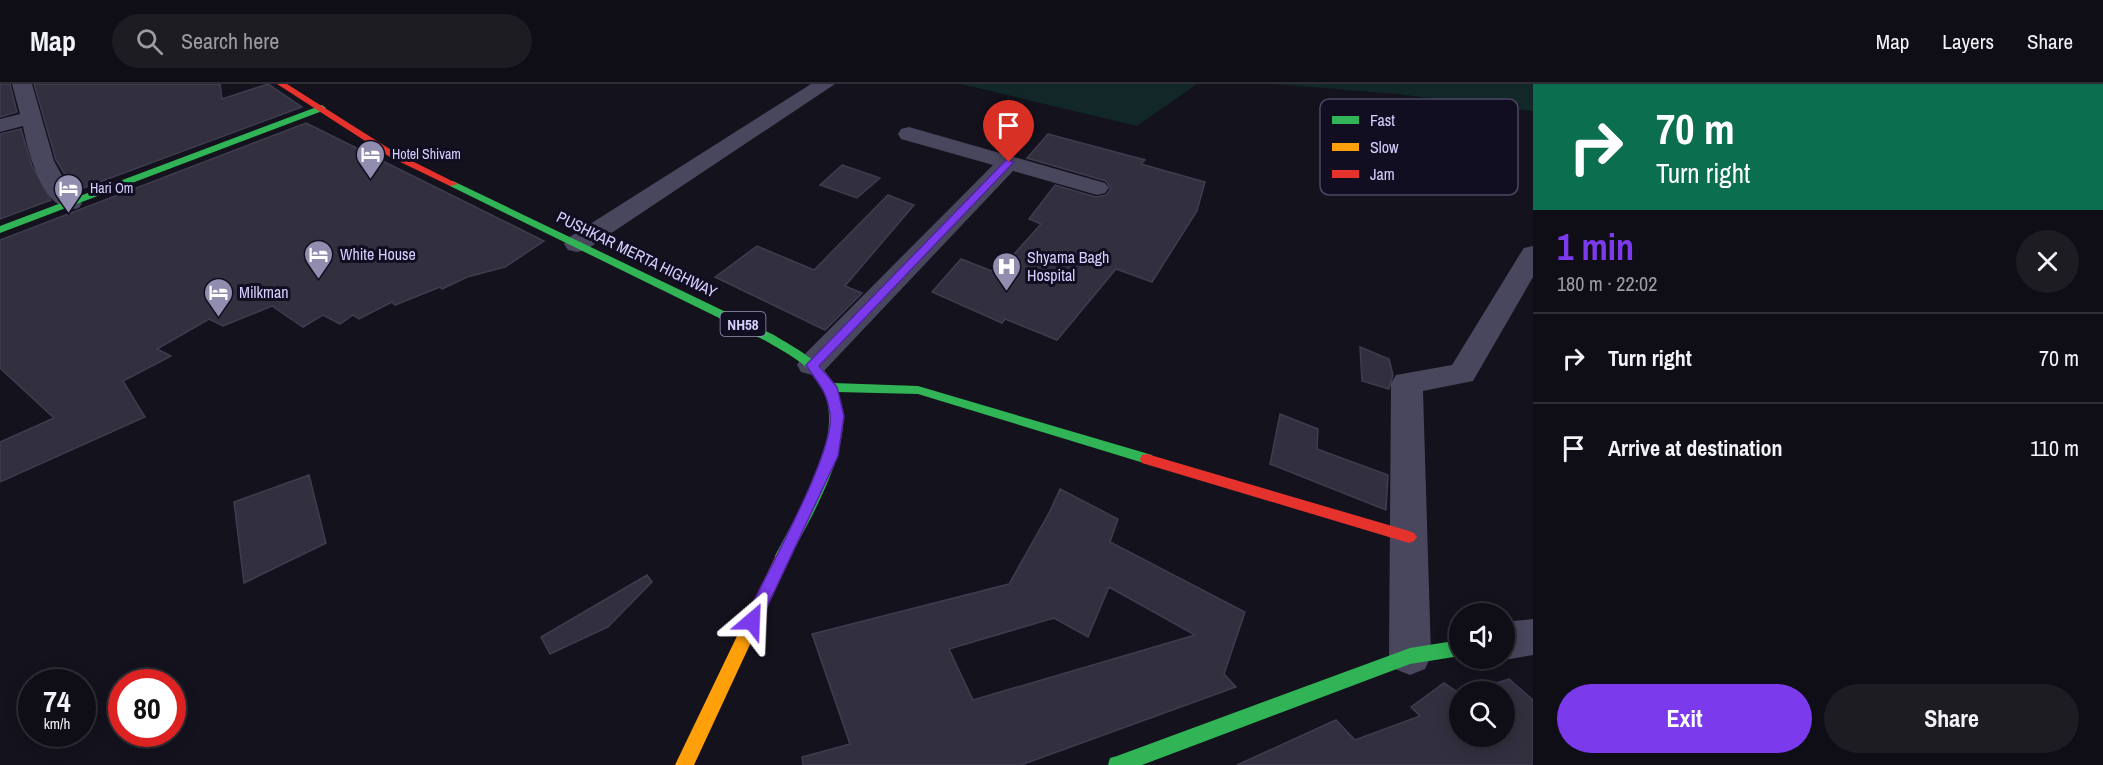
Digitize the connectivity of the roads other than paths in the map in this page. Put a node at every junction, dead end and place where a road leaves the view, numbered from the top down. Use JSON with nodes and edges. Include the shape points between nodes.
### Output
{"nodes":[{"id":1,"x":22,"y":84,"type":"edge"},
{"id":2,"x":281,"y":84,"type":"edge"},
{"id":3,"x":825,"y":84,"type":"edge"},
{"id":4,"x":322,"y":108,"type":"junction"},
{"id":5,"x":32,"y":117,"type":"junction"},
{"id":6,"x":0,"y":126,"type":"edge"},
{"id":7,"x":909,"y":134,"type":"dead end"},
{"id":8,"x":1009,"y":162,"type":"junction"},
{"id":9,"x":1097,"y":188,"type":"dead end"},
{"id":10,"x":70,"y":203,"type":"junction"},
{"id":11,"x":0,"y":230,"type":"edge"},
{"id":12,"x":578,"y":244,"type":"junction"},
{"id":13,"x":1533,"y":254,"type":"edge"},
{"id":14,"x":812,"y":365,"type":"junction"},
{"id":15,"x":830,"y":387,"type":"junction"},
{"id":16,"x":1409,"y":537,"type":"junction"},
{"id":17,"x":1533,"y":637,"type":"edge"},
{"id":18,"x":1515,"y":639,"type":"edge"},
{"id":19,"x":1449,"y":650,"type":"edge"},
{"id":20,"x":1410,"y":656,"type":"junction"},
{"id":21,"x":684,"y":765,"type":"edge"},
{"id":22,"x":1117,"y":765,"type":"edge"}],
"edges":[{"from":1,"to":5,"type":"street"},
{"from":2,"to":4,"type":"main road","name":"PUSHKAR MERTA HIGHWAY","number":"NH58"},
{"from":3,"to":12,"type":"street"},
{"from":4,"to":10,"type":"main road"},
{"from":4,"to":12,"type":"main road","name":"PUSHKAR MERTA HIGHWAY","number":"NH58","via":[[393,154]]},
{"from":5,"to":6,"type":"street"},
{"from":5,"to":10,"type":"street","via":[[39,155],[54,187]]},
{"from":7,"to":8,"type":"street"},
{"from":8,"to":9,"type":"street"},
{"from":8,"to":14,"type":"street"},
{"from":10,"to":11,"type":"main road"},
{"from":12,"to":14,"type":"main road","name":"PUSHKAR MERTA HIGHWAY","number":"NH58","via":[[770,338]]},
{"from":13,"to":16,"type":"street","via":[[1462,374],[1407,383]]},
{"from":14,"to":15,"type":"main road","name":"PUSHKAR MERTA HIGHWAY","number":"NH58"},
{"from":15,"to":16,"type":"main road","via":[[918,390]]},
{"from":15,"to":21,"type":"main road","name":"PUSHKAR MERTA HIGHWAY","number":"NH58","via":[[837,416],[831,456]]},
{"from":16,"to":20,"type":"street"},
{"from":17,"to":18,"type":"street"},
{"from":19,"to":20,"type":"main road"},
{"from":20,"to":22,"type":"main road"}]}
